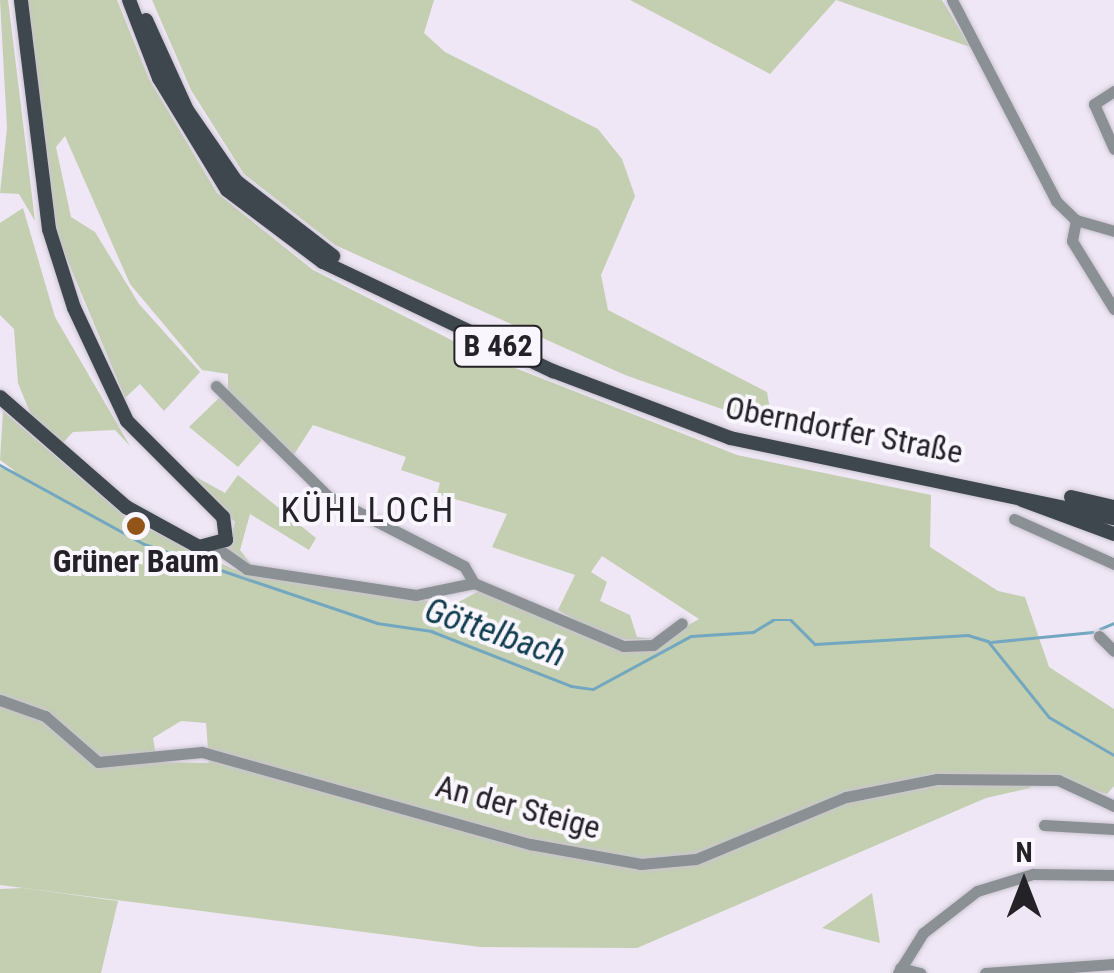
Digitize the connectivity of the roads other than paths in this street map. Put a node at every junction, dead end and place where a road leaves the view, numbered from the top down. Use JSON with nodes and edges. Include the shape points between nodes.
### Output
{"nodes":[{"id":1,"x":12,"y":0,"type":"edge"},
{"id":2,"x":21,"y":0,"type":"edge"},
{"id":3,"x":130,"y":0,"type":"edge"},
{"id":4,"x":138,"y":0,"type":"edge"},
{"id":5,"x":952,"y":0,"type":"edge"},
{"id":6,"x":1114,"y":90,"type":"edge"},
{"id":7,"x":1114,"y":149,"type":"edge"},
{"id":8,"x":1076,"y":220,"type":"junction"},
{"id":9,"x":1114,"y":231,"type":"edge"},
{"id":10,"x":1114,"y":308,"type":"edge"},
{"id":11,"x":105,"y":382,"type":"junction"},
{"id":12,"x":216,"y":386,"type":"dead end"},
{"id":13,"x":0,"y":397,"type":"edge"},
{"id":14,"x":1005,"y":486,"type":"junction"},
{"id":15,"x":1114,"y":508,"type":"edge"},
{"id":16,"x":1114,"y":518,"type":"edge"},
{"id":17,"x":1014,"y":520,"type":"dead end"},
{"id":18,"x":1114,"y":534,"type":"edge"},
{"id":19,"x":217,"y":548,"type":"junction"},
{"id":20,"x":1114,"y":564,"type":"edge"},
{"id":21,"x":474,"y":584,"type":"junction"},
{"id":22,"x":682,"y":623,"type":"dead end"},
{"id":23,"x":1099,"y":636,"type":"dead end"},
{"id":24,"x":1114,"y":651,"type":"edge"},
{"id":25,"x":0,"y":700,"type":"edge"},
{"id":26,"x":1114,"y":806,"type":"edge"},
{"id":27,"x":1044,"y":825,"type":"dead end"},
{"id":28,"x":1114,"y":829,"type":"edge"},
{"id":29,"x":1114,"y":875,"type":"edge"},
{"id":30,"x":1114,"y":964,"type":"edge"},
{"id":31,"x":899,"y":970,"type":"edge"},
{"id":32,"x":920,"y":973,"type":"edge"},
{"id":33,"x":985,"y":973,"type":"edge"}],
"edges":[{"from":1,"to":11,"type":"main road","via":[[46,250]]},
{"from":2,"to":11,"type":"main road","via":[[50,229]]},
{"from":3,"to":14,"type":"main road","name":"Oberndorfer Straße","number":"B 462","via":[[158,78],[227,190],[323,262],[554,370],[730,438]]},
{"from":4,"to":14,"type":"main road","name":"Oberndorfer Straße","number":"B 462","via":[[167,72],[236,181],[328,254],[685,414],[792,446]]},
{"from":5,"to":8,"type":"street","via":[[1056,200]]},
{"from":6,"to":7,"type":"street","via":[[1094,104]]},
{"from":8,"to":9,"type":"street"},
{"from":8,"to":10,"type":"street","via":[[1072,241]]},
{"from":11,"to":19,"type":"main road","via":[[169,470],[223,517],[228,536]]},
{"from":12,"to":21,"type":"street","via":[[329,497],[464,566]]},
{"from":13,"to":19,"type":"main road","via":[[100,490],[199,547]]},
{"from":14,"to":15,"type":"main road","number":"B 462"},
{"from":14,"to":16,"type":"main road","number":"B 462"},
{"from":14,"to":18,"type":"main road"},
{"from":17,"to":20,"type":"street"},
{"from":19,"to":21,"type":"street","via":[[247,569],[416,595]]},
{"from":21,"to":22,"type":"street","via":[[623,646],[653,644]]},
{"from":23,"to":24,"type":"street"},
{"from":25,"to":26,"type":"street","name":"An der Steige","via":[[45,716],[98,762],[165,753],[232,760],[530,844],[666,865],[891,786],[1038,779],[1076,783]]},
{"from":27,"to":28,"type":"street"},
{"from":29,"to":31,"type":"street","via":[[1032,874],[977,891],[923,933]]},
{"from":30,"to":33,"type":"street"},
{"from":31,"to":32,"type":"street"}]}
